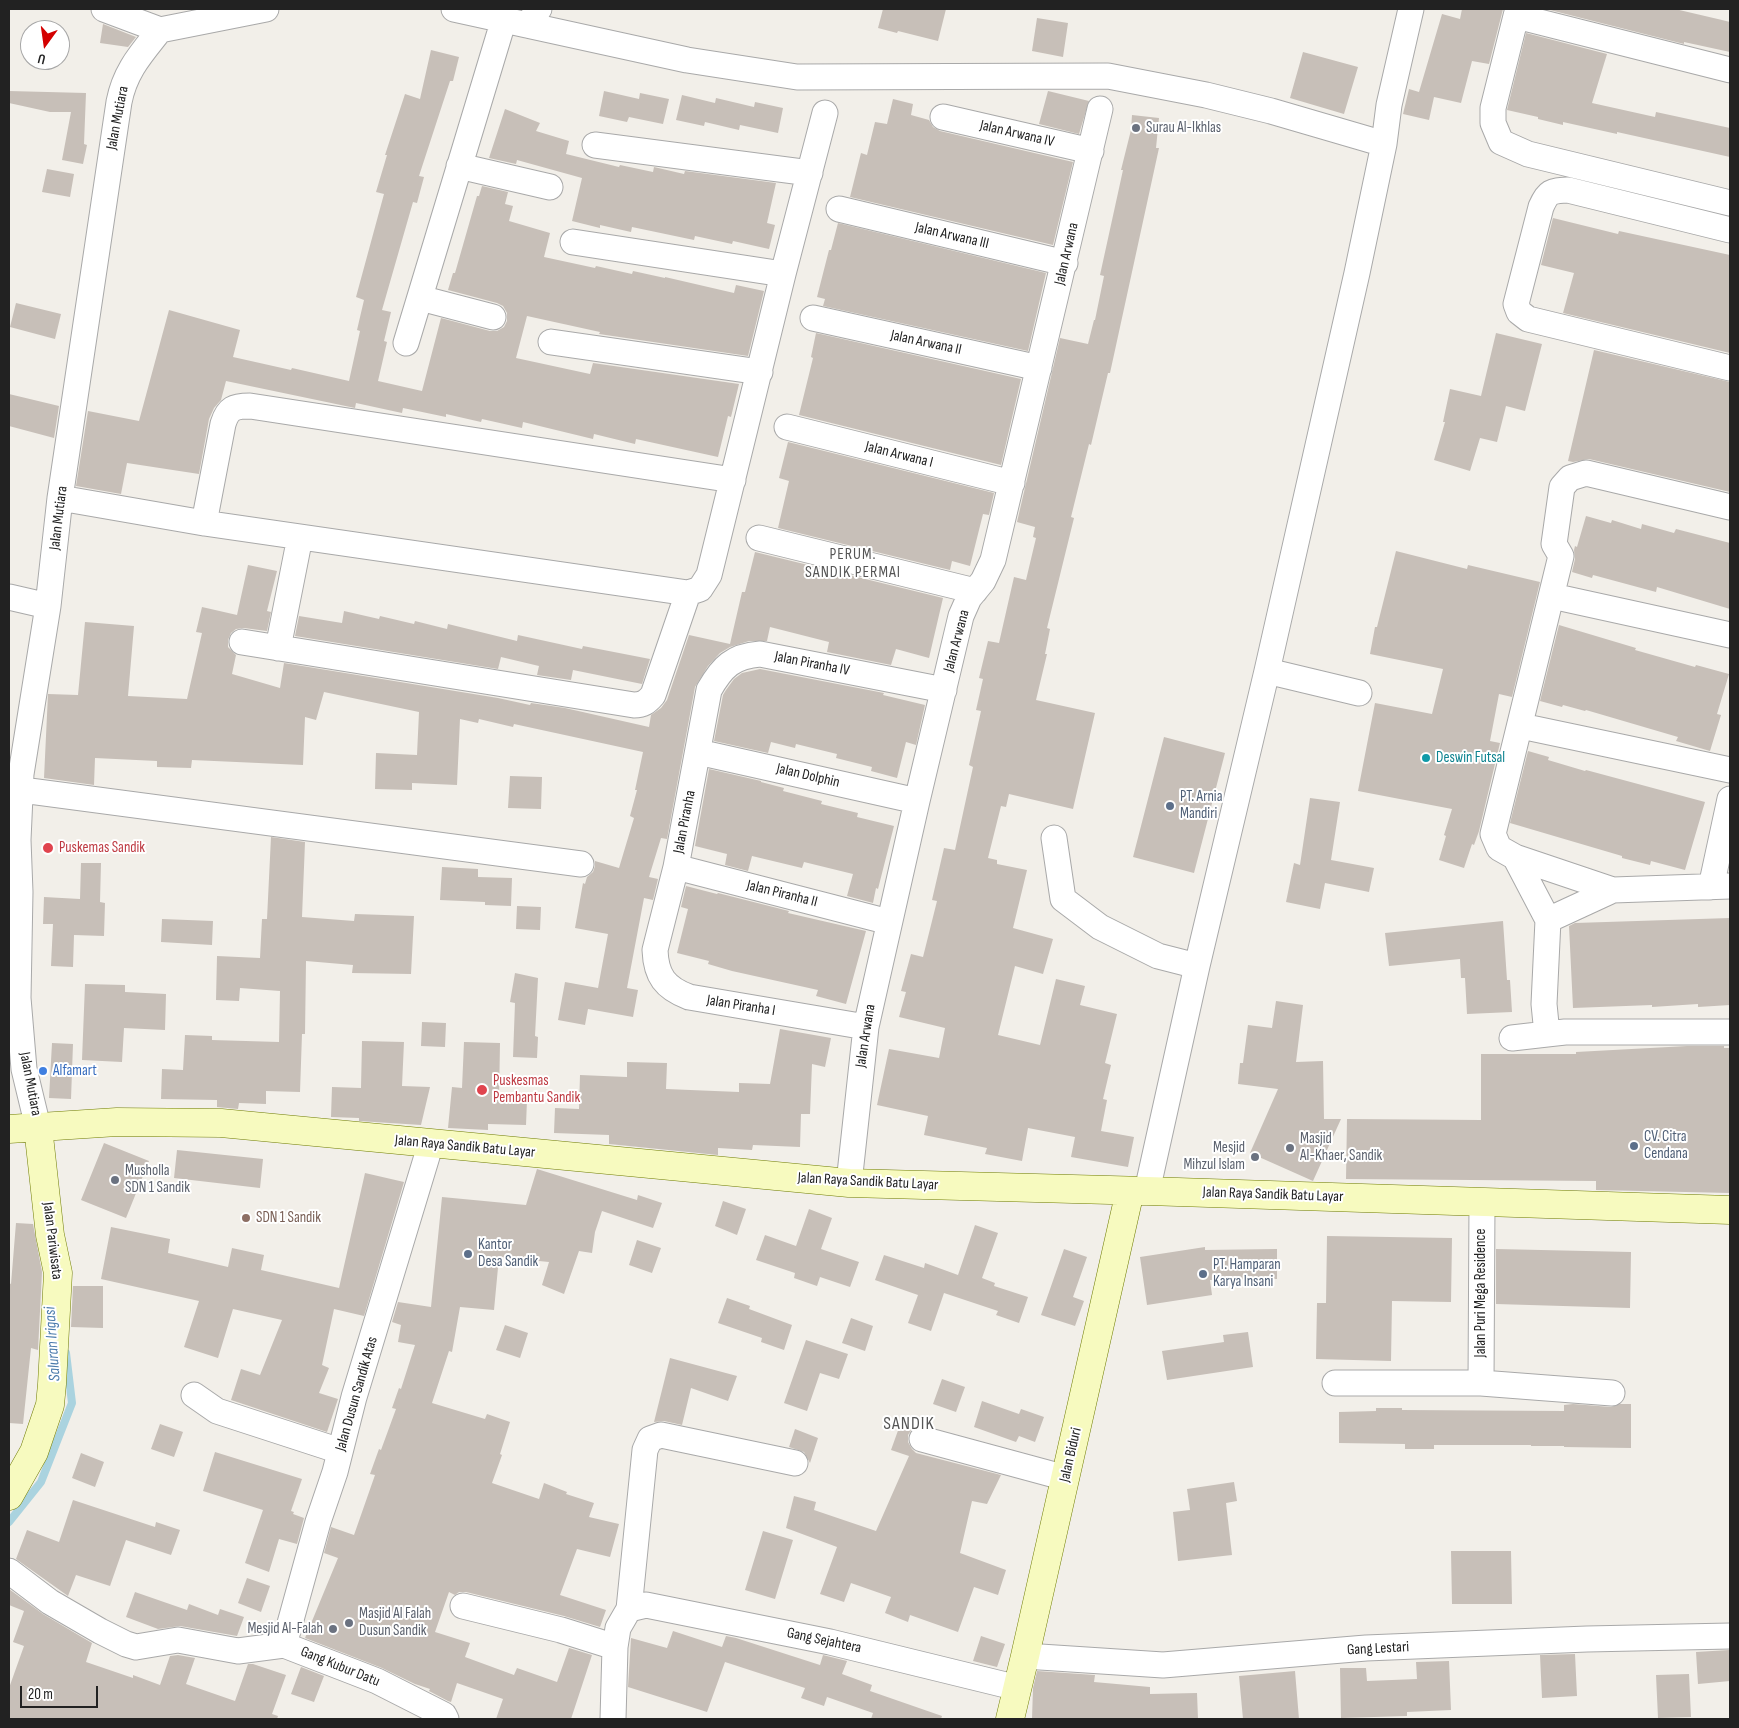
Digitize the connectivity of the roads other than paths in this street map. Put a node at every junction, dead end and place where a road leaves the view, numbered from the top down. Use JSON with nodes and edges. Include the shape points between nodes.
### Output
{"nodes":[{"id":1,"x":104,"y":9,"type":"edge"},
{"id":2,"x":266,"y":9,"type":"edge"},
{"id":3,"x":454,"y":9,"type":"edge"},
{"id":4,"x":1411,"y":9,"type":"edge"},
{"id":5,"x":1517,"y":12,"type":"edge"},
{"id":6,"x":524,"y":18,"type":"edge"},
{"id":7,"x":160,"y":30,"type":"junction"},
{"id":8,"x":1730,"y":70,"type":"edge"},
{"id":9,"x":1100,"y":110,"type":"dead end"},
{"id":10,"x":825,"y":113,"type":"dead end"},
{"id":11,"x":943,"y":117,"type":"dead end"},
{"id":12,"x":1384,"y":144,"type":"junction"},
{"id":13,"x":595,"y":145,"type":"dead end"},
{"id":14,"x":1091,"y":151,"type":"junction"},
{"id":15,"x":459,"y":166,"type":"junction"},
{"id":16,"x":810,"y":173,"type":"junction"},
{"id":17,"x":550,"y":187,"type":"dead end"},
{"id":18,"x":1730,"y":203,"type":"edge"},
{"id":19,"x":839,"y":209,"type":"dead end"},
{"id":20,"x":1730,"y":230,"type":"edge"},
{"id":21,"x":572,"y":242,"type":"dead end"},
{"id":22,"x":1065,"y":263,"type":"junction"},
{"id":23,"x":783,"y":274,"type":"junction"},
{"id":24,"x":420,"y":298,"type":"junction"},
{"id":25,"x":493,"y":317,"type":"dead end"},
{"id":26,"x":813,"y":318,"type":"dead end"},
{"id":27,"x":551,"y":342,"type":"dead end"},
{"id":28,"x":406,"y":344,"type":"dead end"},
{"id":29,"x":1039,"y":368,"type":"junction"},
{"id":30,"x":1730,"y":368,"type":"edge"},
{"id":31,"x":760,"y":372,"type":"junction"},
{"id":32,"x":787,"y":427,"type":"dead end"},
{"id":33,"x":733,"y":480,"type":"junction"},
{"id":34,"x":1012,"y":483,"type":"junction"},
{"id":35,"x":60,"y":498,"type":"junction"},
{"id":36,"x":1730,"y":507,"type":"edge"},
{"id":37,"x":204,"y":523,"type":"junction"},
{"id":38,"x":300,"y":537,"type":"junction"},
{"id":39,"x":758,"y":538,"type":"dead end"},
{"id":40,"x":975,"y":591,"type":"junction"},
{"id":41,"x":688,"y":593,"type":"junction"},
{"id":42,"x":1552,"y":596,"type":"junction"},
{"id":43,"x":9,"y":597,"type":"edge"},
{"id":44,"x":48,"y":606,"type":"junction"},
{"id":45,"x":1730,"y":635,"type":"edge"},
{"id":46,"x":242,"y":642,"type":"dead end"},
{"id":47,"x":278,"y":648,"type":"junction"},
{"id":48,"x":1267,"y":671,"type":"junction"},
{"id":49,"x":944,"y":690,"type":"junction"},
{"id":50,"x":1359,"y":693,"type":"dead end"},
{"id":51,"x":706,"y":704,"type":"joint"},
{"id":52,"x":1521,"y":726,"type":"junction"},
{"id":53,"x":698,"y":752,"type":"junction"},
{"id":54,"x":1730,"y":770,"type":"edge"},
{"id":55,"x":17,"y":778,"type":"edge"},
{"id":56,"x":1730,"y":799,"type":"edge"},
{"id":57,"x":917,"y":801,"type":"junction"},
{"id":58,"x":1054,"y":838,"type":"dead end"},
{"id":59,"x":1515,"y":857,"type":"junction"},
{"id":60,"x":581,"y":864,"type":"dead end"},
{"id":61,"x":676,"y":867,"type":"junction"},
{"id":62,"x":1721,"y":887,"type":"edge"},
{"id":63,"x":1613,"y":890,"type":"junction"},
{"id":64,"x":1548,"y":920,"type":"junction"},
{"id":65,"x":889,"y":922,"type":"junction"},
{"id":66,"x":658,"y":939,"type":"joint"},
{"id":67,"x":1197,"y":966,"type":"junction"},
{"id":68,"x":866,"y":1027,"type":"junction"},
{"id":69,"x":1730,"y":1032,"type":"edge"},
{"id":70,"x":1547,"y":1034,"type":"junction"},
{"id":71,"x":1512,"y":1038,"type":"dead end"},
{"id":72,"x":38,"y":1127,"type":"junction"},
{"id":73,"x":9,"y":1129,"type":"edge"},
{"id":74,"x":431,"y":1143,"type":"junction"},
{"id":75,"x":849,"y":1183,"type":"junction"},
{"id":76,"x":1138,"y":1191,"type":"junction"},
{"id":77,"x":1482,"y":1203,"type":"junction"},
{"id":78,"x":1730,"y":1210,"type":"edge"},
{"id":79,"x":1334,"y":1383,"type":"dead end"},
{"id":80,"x":1481,"y":1383,"type":"junction"},
{"id":81,"x":1612,"y":1393,"type":"dead end"},
{"id":82,"x":194,"y":1395,"type":"dead end"},
{"id":83,"x":922,"y":1439,"type":"dead end"},
{"id":84,"x":340,"y":1450,"type":"junction"},
{"id":85,"x":795,"y":1463,"type":"dead end"},
{"id":86,"x":1066,"y":1478,"type":"junction"},
{"id":87,"x":9,"y":1496,"type":"edge"},
{"id":88,"x":9,"y":1571,"type":"edge"},
{"id":89,"x":463,"y":1606,"type":"dead end"},
{"id":90,"x":629,"y":1609,"type":"junction"},
{"id":91,"x":1730,"y":1636,"type":"edge"},
{"id":92,"x":284,"y":1645,"type":"junction"},
{"id":93,"x":615,"y":1647,"type":"junction"},
{"id":94,"x":1026,"y":1656,"type":"junction"},
{"id":95,"x":1018,"y":1688,"type":"junction"},
{"id":96,"x":446,"y":1719,"type":"edge"},
{"id":97,"x":613,"y":1719,"type":"edge"},
{"id":98,"x":1010,"y":1719,"type":"edge"}],
"edges":[{"from":1,"to":7,"type":"street"},
{"from":2,"to":7,"type":"street"},
{"from":3,"to":6,"type":"street"},
{"from":4,"to":12,"type":"street","via":[[1389,105]]},
{"from":5,"to":8,"type":"street"},
{"from":5,"to":18,"type":"street","via":[[1493,108],[1493,123],[1501,142],[1528,154]]},
{"from":6,"to":12,"type":"street","via":[[687,60],[797,77],[1108,76],[1216,97]]},
{"from":6,"to":15,"type":"street"},
{"from":7,"to":35,"type":"street","name":"Jalan Mutiara","via":[[128,72],[122,86]]},
{"from":9,"to":14,"type":"street","name":"Jalan Arwana"},
{"from":10,"to":16,"type":"street"},
{"from":11,"to":14,"type":"street","name":"Jalan Arwana IV"},
{"from":12,"to":48,"type":"street"},
{"from":13,"to":16,"type":"street"},
{"from":14,"to":22,"type":"street","name":"Jalan Arwana"},
{"from":15,"to":17,"type":"street"},
{"from":15,"to":24,"type":"street"},
{"from":16,"to":23,"type":"street"},
{"from":19,"to":22,"type":"street","name":"Jalan Arwana III"},
{"from":20,"to":30,"type":"street","via":[[1568,190],[1554,191],[1546,196],[1541,207],[1516,304],[1519,312],[1528,319]]},
{"from":21,"to":23,"type":"street"},
{"from":22,"to":29,"type":"street","name":"Jalan Arwana"},
{"from":23,"to":31,"type":"street"},
{"from":24,"to":25,"type":"street"},
{"from":24,"to":28,"type":"street"},
{"from":26,"to":29,"type":"street","name":"Jalan Arwana II"},
{"from":27,"to":31,"type":"street"},
{"from":29,"to":34,"type":"street","name":"Jalan Arwana"},
{"from":31,"to":33,"type":"street"},
{"from":32,"to":34,"type":"street","name":"Jalan Arwana I"},
{"from":33,"to":37,"type":"street","via":[[239,406],[231,409],[223,424]]},
{"from":33,"to":41,"type":"street","via":[[709,575],[700,589]]},
{"from":34,"to":40,"type":"street","name":"Jalan Arwana","via":[[993,560]]},
{"from":35,"to":37,"type":"street"},
{"from":35,"to":44,"type":"street","name":"Jalan Mutiara"},
{"from":36,"to":42,"type":"street","via":[[1586,473],[1570,478],[1562,487],[1554,544],[1561,556]]},
{"from":37,"to":38,"type":"street"},
{"from":38,"to":41,"type":"street"},
{"from":38,"to":47,"type":"street"},
{"from":39,"to":40,"type":"street"},
{"from":40,"to":49,"type":"street","name":"Jalan Arwana","via":[[961,616]]},
{"from":41,"to":47,"type":"street","via":[[652,695],[642,705]]},
{"from":42,"to":45,"type":"street"},
{"from":42,"to":52,"type":"street"},
{"from":43,"to":44,"type":"street"},
{"from":44,"to":55,"type":"street","name":"Jalan Mutiara"},
{"from":46,"to":47,"type":"street"},
{"from":48,"to":50,"type":"street"},
{"from":48,"to":67,"type":"street"},
{"from":49,"to":51,"type":"street","name":"Jalan Piranha IV","via":[[760,654],[732,661],[718,674]]},
{"from":49,"to":57,"type":"street","name":"Jalan Arwana"},
{"from":51,"to":53,"type":"street","name":"Jalan Piranha"},
{"from":52,"to":54,"type":"street"},
{"from":52,"to":59,"type":"street","via":[[1493,834],[1499,848]]},
{"from":53,"to":57,"type":"street","name":"Jalan Dolphin"},
{"from":53,"to":61,"type":"street","name":"Jalan Piranha"},
{"from":55,"to":60,"type":"street"},
{"from":55,"to":72,"type":"street","name":"Jalan Mutiara","via":[[18,998],[24,1069]]},
{"from":56,"to":62,"type":"street"},
{"from":57,"to":65,"type":"street","name":"Jalan Arwana"},
{"from":58,"to":67,"type":"street","via":[[1063,899],[1100,927],[1158,956]]},
{"from":59,"to":63,"type":"street"},
{"from":59,"to":64,"type":"street"},
{"from":61,"to":65,"type":"street","name":"Jalan Piranha II"},
{"from":61,"to":66,"type":"street","name":"Jalan Piranha"},
{"from":62,"to":63,"type":"street"},
{"from":63,"to":64,"type":"street"},
{"from":64,"to":70,"type":"street","via":[[1544,1004]]},
{"from":65,"to":68,"type":"street","name":"Jalan Arwana"},
{"from":66,"to":68,"type":"street","name":"Jalan Piranha I","via":[[656,964],[665,983],[676,992]]},
{"from":67,"to":76,"type":"street"},
{"from":68,"to":75,"type":"street","name":"Jalan Arwana"},
{"from":69,"to":70,"type":"street"},
{"from":70,"to":71,"type":"street"},
{"from":72,"to":73,"type":"main road","name":"Jalan Raya Sandik Batu Layar"},
{"from":72,"to":74,"type":"main road","name":"Jalan Raya Sandik Batu Layar","via":[[117,1122],[221,1123]]},
{"from":72,"to":87,"type":"main road","name":"Jalan Pariwisata","via":[[50,1235],[58,1273],[52,1384],[50,1405],[34,1452]]},
{"from":74,"to":75,"type":"main road","name":"Jalan Raya Sandik Batu Layar"},
{"from":74,"to":84,"type":"street","name":"Jalan Dusun Sandik Atas"},
{"from":75,"to":76,"type":"main road","name":"Jalan Raya Sandik Batu Layar"},
{"from":76,"to":77,"type":"main road","name":"Jalan Raya Sandik Batu Layar"},
{"from":76,"to":86,"type":"main road","name":"Jalan Biduri"},
{"from":77,"to":78,"type":"main road","name":"Jalan Raya Sandik Batu Layar"},
{"from":77,"to":80,"type":"street","name":"Jalan Puri Mega Residence"},
{"from":79,"to":80,"type":"street"},
{"from":80,"to":81,"type":"street"},
{"from":82,"to":84,"type":"street","via":[[217,1411]]},
{"from":83,"to":86,"type":"street"},
{"from":84,"to":92,"type":"street","name":"Jalan Dusun Sandik Atas"},
{"from":85,"to":90,"type":"street","via":[[661,1435],[650,1440],[645,1450]]},
{"from":86,"to":94,"type":"main road","name":"Jalan Biduri"},
{"from":88,"to":92,"type":"street","name":"Gang Kubur Datu","via":[[57,1607],[126,1644],[136,1646],[178,1640],[238,1651]]},
{"from":89,"to":93,"type":"street"},
{"from":90,"to":93,"type":"street","via":[[618,1628]]},
{"from":90,"to":95,"type":"street","name":"Gang Sejahtera","via":[[646,1605],[830,1642]]},
{"from":91,"to":94,"type":"street","name":"Gang Lestari","via":[[1366,1648],[1163,1664]]},
{"from":92,"to":96,"type":"street","name":"Gang Kubur Datu","via":[[377,1682],[444,1715]]},
{"from":93,"to":97,"type":"street"},
{"from":94,"to":95,"type":"main road","name":"Jalan Biduri"},
{"from":95,"to":98,"type":"main road","name":"Jalan Biduri"}]}
